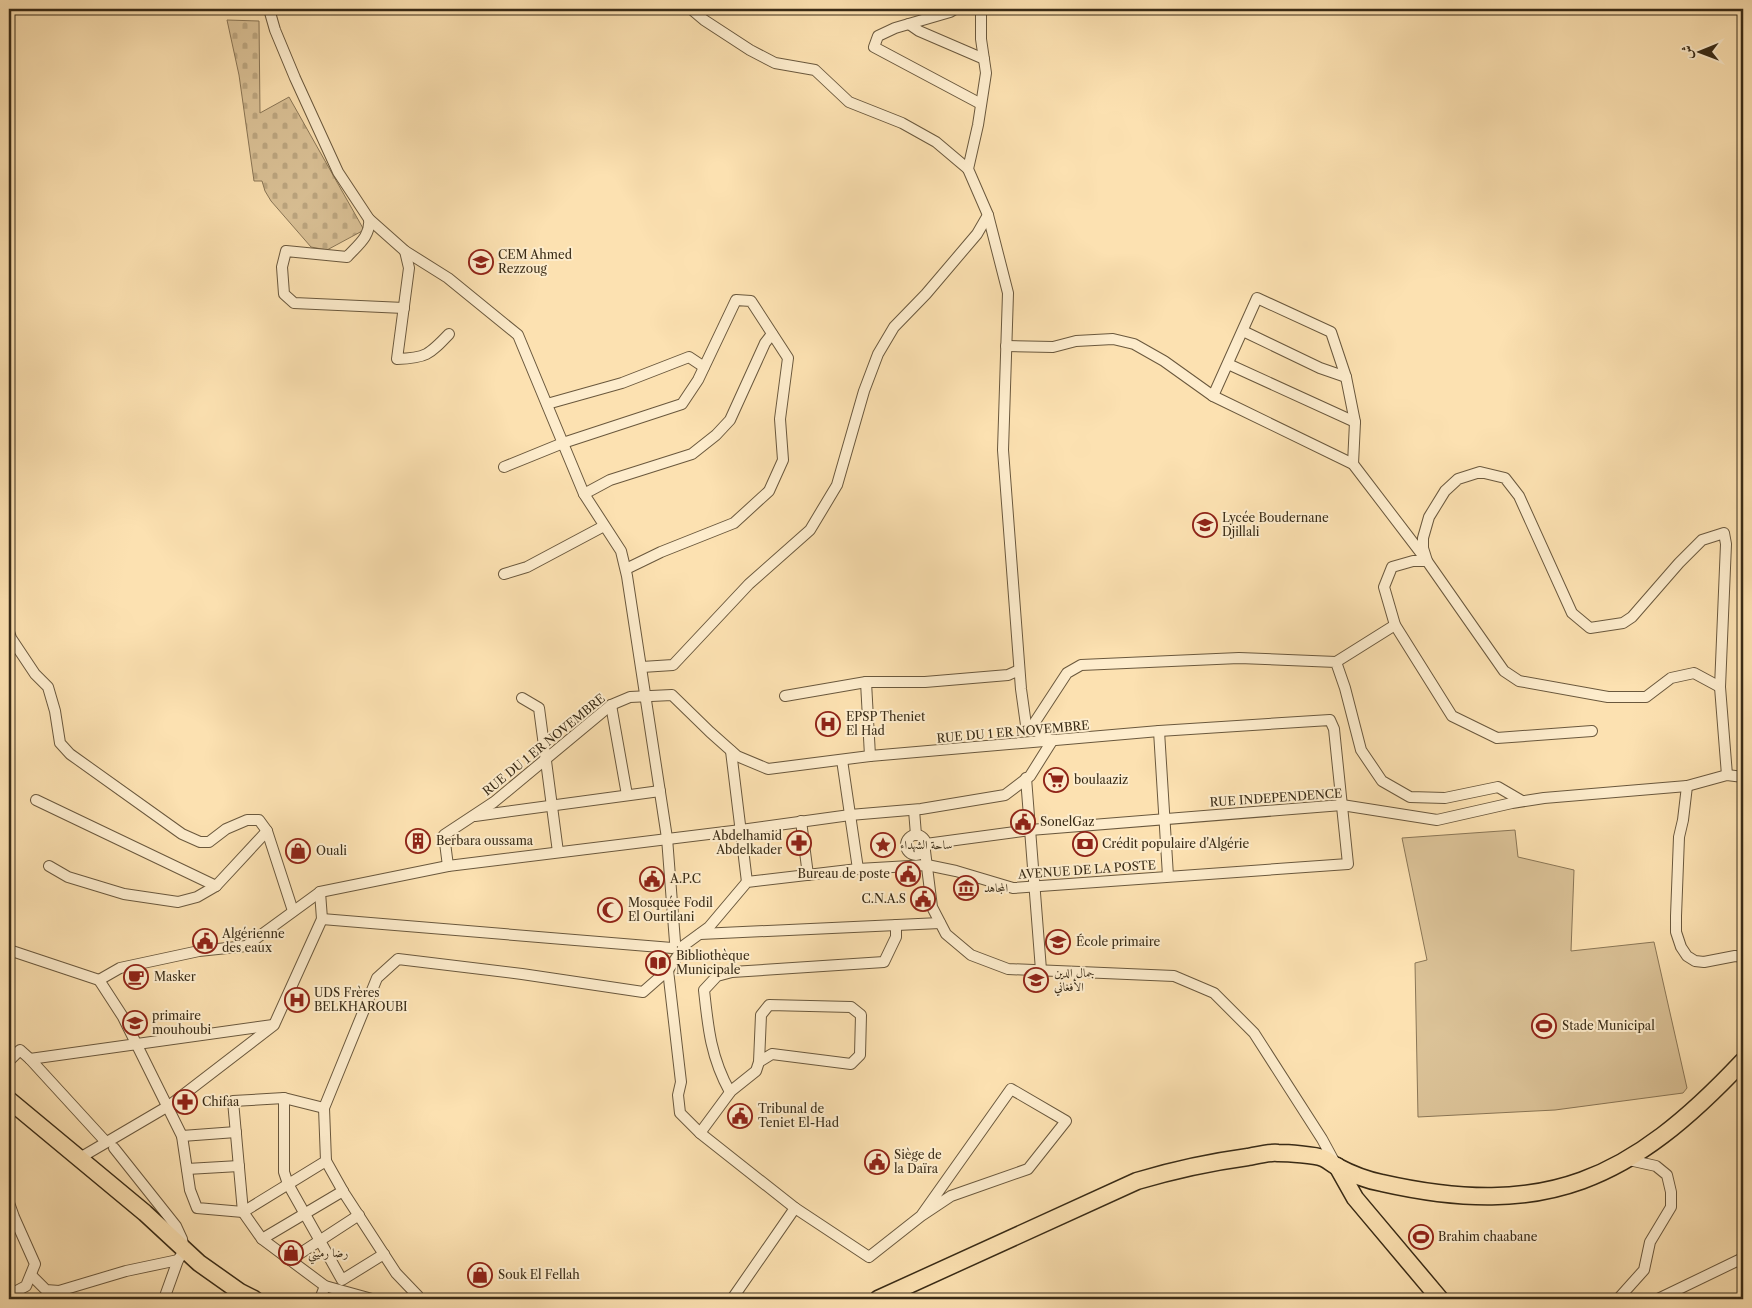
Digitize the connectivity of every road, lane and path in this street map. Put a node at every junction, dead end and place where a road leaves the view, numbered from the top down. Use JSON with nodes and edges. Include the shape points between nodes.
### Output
{"nodes":[{"id":1,"x":269,"y":9,"type":"edge"},
{"id":2,"x":691,"y":9,"type":"edge"},
{"id":3,"x":955,"y":9,"type":"edge"},
{"id":4,"x":981,"y":9,"type":"edge"},
{"id":5,"x":909,"y":24,"type":"junction"},
{"id":6,"x":984,"y":59,"type":"junction"},
{"id":7,"x":981,"y":104,"type":"junction"},
{"id":8,"x":968,"y":169,"type":"junction"},
{"id":9,"x":988,"y":215,"type":"junction"},
{"id":10,"x":370,"y":219,"type":"junction"},
{"id":11,"x":405,"y":251,"type":"junction"},
{"id":12,"x":404,"y":308,"type":"junction"},
{"id":13,"x":1242,"y":331,"type":"junction"},
{"id":14,"x":449,"y":334,"type":"dead end"},
{"id":15,"x":772,"y":334,"type":"junction"},
{"id":16,"x":1006,"y":346,"type":"junction"},
{"id":17,"x":1228,"y":364,"type":"junction"},
{"id":18,"x":704,"y":367,"type":"junction"},
{"id":19,"x":1346,"y":377,"type":"junction"},
{"id":20,"x":1214,"y":396,"type":"junction"},
{"id":21,"x":547,"y":404,"type":"junction"},
{"id":22,"x":1355,"y":422,"type":"junction"},
{"id":23,"x":563,"y":442,"type":"junction"},
{"id":24,"x":1353,"y":464,"type":"junction"},
{"id":25,"x":504,"y":467,"type":"dead end"},
{"id":26,"x":584,"y":494,"type":"junction"},
{"id":27,"x":604,"y":526,"type":"junction"},
{"id":28,"x":1427,"y":561,"type":"junction"},
{"id":29,"x":626,"y":569,"type":"junction"},
{"id":30,"x":504,"y":574,"type":"dead end"},
{"id":31,"x":1395,"y":625,"type":"junction"},
{"id":32,"x":9,"y":632,"type":"edge"},
{"id":33,"x":1336,"y":662,"type":"junction"},
{"id":34,"x":642,"y":667,"type":"junction"},
{"id":35,"x":1019,"y":670,"type":"junction"},
{"id":36,"x":866,"y":682,"type":"junction"},
{"id":37,"x":1720,"y":687,"type":"junction"},
{"id":38,"x":646,"y":696,"type":"junction"},
{"id":39,"x":785,"y":696,"type":"dead end"},
{"id":40,"x":522,"y":698,"type":"dead end"},
{"id":41,"x":611,"y":704,"type":"junction"},
{"id":42,"x":1330,"y":720,"type":"joint"},
{"id":43,"x":1031,"y":728,"type":"junction"},
{"id":44,"x":1159,"y":731,"type":"junction"},
{"id":45,"x":1592,"y":731,"type":"dead end"},
{"id":46,"x":1052,"y":741,"type":"junction"},
{"id":47,"x":731,"y":751,"type":"junction"},
{"id":48,"x":870,"y":756,"type":"junction"},
{"id":49,"x":546,"y":759,"type":"junction"},
{"id":50,"x":842,"y":760,"type":"junction"},
{"id":51,"x":1727,"y":775,"type":"junction"},
{"id":52,"x":1026,"y":778,"type":"junction"},
{"id":53,"x":1743,"y":778,"type":"edge"},
{"id":54,"x":1687,"y":786,"type":"junction"},
{"id":55,"x":660,"y":791,"type":"junction"},
{"id":56,"x":627,"y":795,"type":"junction"},
{"id":57,"x":36,"y":800,"type":"dead end"},
{"id":58,"x":1522,"y":801,"type":"junction"},
{"id":59,"x":552,"y":805,"type":"junction"},
{"id":60,"x":1342,"y":805,"type":"junction"},
{"id":61,"x":914,"y":810,"type":"junction"},
{"id":62,"x":850,"y":815,"type":"junction"},
{"id":63,"x":473,"y":816,"type":"junction"},
{"id":64,"x":1164,"y":819,"type":"junction"},
{"id":65,"x":801,"y":821,"type":"junction"},
{"id":66,"x":741,"y":830,"type":"junction"},
{"id":67,"x":1030,"y":830,"type":"junction"},
{"id":68,"x":267,"y":831,"type":"junction"},
{"id":69,"x":916,"y":835,"type":"junction"},
{"id":70,"x":668,"y":838,"type":"junction"},
{"id":71,"x":925,"y":847,"type":"junction"},
{"id":72,"x":558,"y":852,"type":"junction"},
{"id":73,"x":927,"y":865,"type":"junction"},
{"id":74,"x":49,"y":866,"type":"dead end"},
{"id":75,"x":448,"y":866,"type":"junction"},
{"id":76,"x":858,"y":869,"type":"junction"},
{"id":77,"x":808,"y":875,"type":"junction"},
{"id":78,"x":1168,"y":876,"type":"junction"},
{"id":79,"x":747,"y":882,"type":"junction"},
{"id":80,"x":216,"y":886,"type":"junction"},
{"id":81,"x":1034,"y":886,"type":"junction"},
{"id":82,"x":320,"y":892,"type":"junction"},
{"id":83,"x":293,"y":911,"type":"junction"},
{"id":84,"x":322,"y":919,"type":"junction"},
{"id":85,"x":940,"y":922,"type":"junction"},
{"id":86,"x":896,"y":925,"type":"junction"},
{"id":87,"x":700,"y":934,"type":"junction"},
{"id":88,"x":678,"y":947,"type":"junction"},
{"id":89,"x":9,"y":950,"type":"edge"},
{"id":90,"x":1743,"y":957,"type":"edge"},
{"id":91,"x":668,"y":970,"type":"junction"},
{"id":92,"x":1041,"y":970,"type":"junction"},
{"id":93,"x":99,"y":980,"type":"junction"},
{"id":94,"x":274,"y":1025,"type":"junction"},
{"id":95,"x":136,"y":1043,"type":"junction"},
{"id":96,"x":30,"y":1059,"type":"junction"},
{"id":97,"x":9,"y":1060,"type":"edge"},
{"id":98,"x":758,"y":1062,"type":"junction"},
{"id":99,"x":1743,"y":1062,"type":"edge"},
{"id":100,"x":730,"y":1092,"type":"junction"},
{"id":101,"x":284,"y":1098,"type":"junction"},
{"id":102,"x":9,"y":1100,"type":"edge"},
{"id":103,"x":167,"y":1106,"type":"junction"},
{"id":104,"x":324,"y":1108,"type":"junction"},
{"id":105,"x":236,"y":1132,"type":"junction"},
{"id":106,"x":700,"y":1132,"type":"junction"},
{"id":107,"x":182,"y":1136,"type":"junction"},
{"id":108,"x":110,"y":1145,"type":"junction"},
{"id":109,"x":78,"y":1159,"type":"junction"},
{"id":110,"x":1629,"y":1160,"type":"junction"},
{"id":111,"x":326,"y":1161,"type":"junction"},
{"id":112,"x":239,"y":1166,"type":"junction"},
{"id":113,"x":1337,"y":1166,"type":"junction"},
{"id":114,"x":187,"y":1169,"type":"junction"},
{"id":115,"x":288,"y":1184,"type":"junction"},
{"id":116,"x":343,"y":1191,"type":"junction"},
{"id":117,"x":9,"y":1203,"type":"edge"},
{"id":118,"x":795,"y":1208,"type":"junction"},
{"id":119,"x":243,"y":1212,"type":"junction"},
{"id":120,"x":305,"y":1213,"type":"junction"},
{"id":121,"x":358,"y":1215,"type":"junction"},
{"id":122,"x":922,"y":1216,"type":"junction"},
{"id":123,"x":262,"y":1239,"type":"junction"},
{"id":124,"x":320,"y":1241,"type":"junction"},
{"id":125,"x":384,"y":1254,"type":"junction"},
{"id":126,"x":181,"y":1255,"type":"junction"},
{"id":127,"x":1743,"y":1258,"type":"edge"},
{"id":128,"x":290,"y":1260,"type":"junction"},
{"id":129,"x":31,"y":1275,"type":"junction"},
{"id":130,"x":325,"y":1286,"type":"junction"},
{"id":131,"x":9,"y":1295,"type":"edge"},
{"id":132,"x":164,"y":1299,"type":"edge"},
{"id":133,"x":254,"y":1299,"type":"edge"},
{"id":134,"x":320,"y":1299,"type":"edge"},
{"id":135,"x":372,"y":1299,"type":"edge"},
{"id":136,"x":420,"y":1299,"type":"edge"},
{"id":137,"x":732,"y":1299,"type":"edge"},
{"id":138,"x":878,"y":1299,"type":"edge"},
{"id":139,"x":1440,"y":1299,"type":"edge"},
{"id":140,"x":1618,"y":1299,"type":"edge"},
{"id":141,"x":1658,"y":1299,"type":"edge"}],
"edges":[{"from":1,"to":10,"type":"street","via":[[285,54],[338,172]]},
{"from":2,"to":8,"type":"street","via":[[775,64],[815,70],[849,102],[902,123],[936,142]]},
{"from":3,"to":5,"type":"street"},
{"from":4,"to":6,"type":"street"},
{"from":5,"to":6,"type":"street"},
{"from":5,"to":7,"type":"street","via":[[878,36],[874,47]]},
{"from":6,"to":7,"type":"street","via":[[986,73]]},
{"from":7,"to":8,"type":"street"},
{"from":8,"to":9,"type":"street"},
{"from":9,"to":16,"type":"street","via":[[1008,293]]},
{"from":9,"to":34,"type":"street","via":[[977,234],[894,327],[878,354],[837,485],[810,530],[749,584],[673,665]]},
{"from":10,"to":11,"type":"street"},
{"from":10,"to":12,"type":"street","via":[[370,228],[362,241],[346,257],[286,251],[282,266],[284,294],[294,303]]},
{"from":11,"to":12,"type":"street","via":[[409,268]]},
{"from":11,"to":21,"type":"street","via":[[448,278],[518,335]]},
{"from":12,"to":14,"type":"street","via":[[397,359],[430,354]]},
{"from":13,"to":17,"type":"street"},
{"from":13,"to":19,"type":"street"},
{"from":13,"to":19,"type":"street","via":[[1257,298],[1331,332]]},
{"from":15,"to":18,"type":"street","via":[[751,301],[736,300]]},
{"from":15,"to":26,"type":"street","via":[[730,420],[716,435],[692,454],[610,480]]},
{"from":15,"to":29,"type":"street","via":[[788,358],[780,419],[783,460],[769,491],[734,523]]},
{"from":16,"to":20,"type":"street","via":[[1053,347],[1076,341],[1113,339],[1134,344]]},
{"from":16,"to":35,"type":"street","via":[[1003,450]]},
{"from":17,"to":20,"type":"street"},
{"from":17,"to":22,"type":"street"},
{"from":18,"to":21,"type":"street","via":[[689,357],[622,383]]},
{"from":18,"to":23,"type":"street","via":[[682,404]]},
{"from":19,"to":22,"type":"street"},
{"from":20,"to":24,"type":"street"},
{"from":21,"to":23,"type":"street"},
{"from":22,"to":24,"type":"street"},
{"from":23,"to":25,"type":"street"},
{"from":23,"to":26,"type":"street"},
{"from":24,"to":28,"type":"street"},
{"from":26,"to":27,"type":"street"},
{"from":27,"to":29,"type":"street","via":[[621,551]]},
{"from":27,"to":30,"type":"street","via":[[527,567]]},
{"from":28,"to":31,"type":"street","via":[[1392,567],[1384,587]]},
{"from":28,"to":37,"type":"street","via":[[1504,671],[1519,681],[1608,697],[1646,696],[1671,678],[1694,673]]},
{"from":28,"to":37,"type":"street","via":[[1423,538],[1429,517],[1445,491],[1458,479],[1480,472],[1505,478],[1519,496],[1572,613],[1590,628],[1623,623],[1632,617],[1702,540],[1724,533]]},
{"from":29,"to":34,"type":"street"},
{"from":31,"to":33,"type":"street"},
{"from":31,"to":45,"type":"street","via":[[1452,716],[1497,738]]},
{"from":32,"to":68,"type":"street","via":[[35,674],[48,687],[60,743],[70,754],[182,834],[200,842],[209,842],[226,829],[247,820],[259,820]]},
{"from":33,"to":43,"type":"street","via":[[1239,658],[1081,665],[1067,673]]},
{"from":33,"to":58,"type":"street","via":[[1361,750],[1382,781],[1410,797],[1445,798],[1498,786]]},
{"from":34,"to":38,"type":"street"},
{"from":35,"to":36,"type":"street","via":[[1008,675],[925,682]]},
{"from":35,"to":43,"type":"street","via":[[1026,724]]},
{"from":36,"to":39,"type":"street"},
{"from":36,"to":48,"type":"street"},
{"from":37,"to":51,"type":"street"},
{"from":38,"to":41,"type":"street","name":"RUE DU 1 ER NOVEMBRE","via":[[630,697]]},
{"from":38,"to":47,"type":"street","name":"RUE DU 1 ER NOVEMBRE","via":[[672,695]]},
{"from":38,"to":55,"type":"street"},
{"from":40,"to":49,"type":"street","via":[[539,708]]},
{"from":41,"to":49,"type":"street","name":"RUE DU 1 ER NOVEMBRE"},
{"from":41,"to":56,"type":"street"},
{"from":42,"to":44,"type":"street","name":"RUE DU 1 ER NOVEMBRE"},
{"from":42,"to":60,"type":"street","name":"AVENUE DE LA POSTE","via":[[1334,729]]},
{"from":43,"to":46,"type":"street"},
{"from":44,"to":46,"type":"street","name":"RUE DU 1 ER NOVEMBRE"},
{"from":44,"to":64,"type":"street"},
{"from":46,"to":48,"type":"street","name":"RUE DU 1 ER NOVEMBRE"},
{"from":46,"to":52,"type":"street"},
{"from":47,"to":50,"type":"street","name":"RUE DU 1 ER NOVEMBRE","via":[[768,769]]},
{"from":47,"to":66,"type":"street"},
{"from":48,"to":50,"type":"street","name":"RUE DU 1 ER NOVEMBRE"},
{"from":49,"to":59,"type":"street"},
{"from":49,"to":63,"type":"street","name":"RUE DU 1 ER NOVEMBRE"},
{"from":50,"to":62,"type":"street"},
{"from":51,"to":53,"type":"street","name":"RUE INDEPENDENCE"},
{"from":51,"to":54,"type":"street","name":"RUE INDEPENDENCE"},
{"from":52,"to":61,"type":"street","via":[[1005,795]]},
{"from":52,"to":67,"type":"street"},
{"from":54,"to":58,"type":"street","name":"RUE INDEPENDENCE"},
{"from":54,"to":90,"type":"street","via":[[1679,837],[1676,932],[1681,947],[1694,960],[1704,962]]},
{"from":55,"to":56,"type":"street"},
{"from":55,"to":70,"type":"street"},
{"from":56,"to":59,"type":"street"},
{"from":57,"to":80,"type":"street"},
{"from":58,"to":60,"type":"street","name":"RUE INDEPENDENCE","via":[[1437,820]]},
{"from":59,"to":63,"type":"street"},
{"from":59,"to":72,"type":"street"},
{"from":60,"to":64,"type":"street","name":"RUE INDEPENDENCE"},
{"from":60,"to":78,"type":"street","name":"AVENUE DE LA POSTE","via":[[1348,864]]},
{"from":61,"to":62,"type":"street"},
{"from":61,"to":69,"type":"street"},
{"from":62,"to":65,"type":"street"},
{"from":62,"to":76,"type":"street"},
{"from":63,"to":75,"type":"street","name":"RUE DU 1 ER NOVEMBRE","via":[[444,835]]},
{"from":64,"to":67,"type":"street","name":"RUE INDEPENDENCE"},
{"from":64,"to":78,"type":"street"},
{"from":65,"to":66,"type":"street"},
{"from":65,"to":77,"type":"street"},
{"from":66,"to":70,"type":"street"},
{"from":66,"to":79,"type":"street"},
{"from":67,"to":71,"type":"street","name":"RUE INDEPENDENCE"},
{"from":67,"to":81,"type":"street"},
{"from":68,"to":80,"type":"street"},
{"from":68,"to":83,"type":"street"},
{"from":69,"to":71,"type":"street","via":[[921,837]]},
{"from":69,"to":71,"type":"street","via":[[908,840],[907,849],[914,856],[920,855]]},
{"from":70,"to":72,"type":"street"},
{"from":70,"to":88,"type":"street"},
{"from":71,"to":73,"type":"street"},
{"from":72,"to":75,"type":"street"},
{"from":73,"to":76,"type":"street","name":"AVENUE DE LA POSTE"},
{"from":73,"to":81,"type":"street","name":"AVENUE DE LA POSTE","via":[[1013,888]]},
{"from":73,"to":85,"type":"street","via":[[932,907]]},
{"from":74,"to":80,"type":"street","via":[[68,878],[124,894],[178,902],[197,897]]},
{"from":75,"to":82,"type":"street"},
{"from":76,"to":77,"type":"street","name":"AVENUE DE LA POSTE"},
{"from":77,"to":79,"type":"street","name":"AVENUE DE LA POSTE"},
{"from":78,"to":81,"type":"street","name":"AVENUE DE LA POSTE"},
{"from":79,"to":87,"type":"street","via":[[710,927]]},
{"from":81,"to":92,"type":"street"},
{"from":82,"to":83,"type":"street"},
{"from":82,"to":84,"type":"street"},
{"from":83,"to":93,"type":"street","via":[[246,946],[199,951],[120,968]]},
{"from":84,"to":88,"type":"street"},
{"from":84,"to":94,"type":"street"},
{"from":85,"to":86,"type":"street"},
{"from":85,"to":92,"type":"street","via":[[946,934],[971,955],[1008,969]]},
{"from":86,"to":87,"type":"street"},
{"from":86,"to":100,"type":"street","via":[[896,937],[884,962],[732,972],[717,976],[704,990],[710,1042],[721,1077]]},
{"from":87,"to":88,"type":"street"},
{"from":88,"to":91,"type":"street"},
{"from":89,"to":93,"type":"street"},
{"from":91,"to":104,"type":"street","via":[[643,992],[398,959],[377,978]]},
{"from":91,"to":106,"type":"street","via":[[681,1082],[678,1094],[680,1112]]},
{"from":92,"to":113,"type":"street","via":[[1174,976],[1214,993],[1254,1033]]},
{"from":93,"to":95,"type":"street","via":[[124,1017]]},
{"from":94,"to":95,"type":"street"},
{"from":94,"to":103,"type":"street"},
{"from":95,"to":96,"type":"street"},
{"from":95,"to":103,"type":"street"},
{"from":96,"to":97,"type":"street","via":[[20,1050]]},
{"from":96,"to":108,"type":"street"},
{"from":98,"to":98,"type":"street","via":[[772,1054],[851,1064],[860,1055],[861,1015],[852,1007],[769,1005],[761,1015]]},
{"from":98,"to":100,"type":"street","via":[[756,1071]]},
{"from":99,"to":110,"type":"main road","via":[[1693,1111]]},
{"from":100,"to":106,"type":"street"},
{"from":101,"to":104,"type":"street"},
{"from":101,"to":105,"type":"street","via":[[234,1101]]},
{"from":101,"to":115,"type":"street","via":[[284,1172]]},
{"from":102,"to":109,"type":"main road"},
{"from":103,"to":107,"type":"street"},
{"from":103,"to":108,"type":"street"},
{"from":104,"to":111,"type":"street"},
{"from":105,"to":107,"type":"street"},
{"from":105,"to":112,"type":"street"},
{"from":106,"to":118,"type":"street"},
{"from":107,"to":114,"type":"street"},
{"from":108,"to":109,"type":"street"},
{"from":108,"to":126,"type":"street","via":[[176,1226],[182,1239]]},
{"from":109,"to":126,"type":"main road","via":[[145,1213]]},
{"from":110,"to":113,"type":"main road","via":[[1569,1186],[1490,1197],[1430,1193],[1381,1183]]},
{"from":110,"to":140,"type":"street","via":[[1656,1166],[1667,1175],[1671,1208],[1650,1242],[1644,1270]]},
{"from":111,"to":115,"type":"street"},
{"from":111,"to":116,"type":"street"},
{"from":112,"to":114,"type":"street"},
{"from":112,"to":119,"type":"street"},
{"from":113,"to":138,"type":"main road","via":[[1322,1157],[1276,1153],[1166,1172],[1108,1193]]},
{"from":113,"to":139,"type":"main road","via":[[1356,1198]]},
{"from":114,"to":119,"type":"street","via":[[197,1208]]},
{"from":115,"to":119,"type":"street"},
{"from":115,"to":120,"type":"street"},
{"from":116,"to":120,"type":"street"},
{"from":116,"to":121,"type":"street"},
{"from":117,"to":129,"type":"street","via":[[35,1264]]},
{"from":118,"to":122,"type":"street","via":[[870,1256]]},
{"from":118,"to":137,"type":"street"},
{"from":119,"to":123,"type":"street"},
{"from":120,"to":123,"type":"street"},
{"from":120,"to":124,"type":"street"},
{"from":121,"to":124,"type":"street"},
{"from":121,"to":125,"type":"street"},
{"from":122,"to":122,"type":"street","via":[[1011,1089],[1066,1121],[1028,1169],[951,1196]]},
{"from":123,"to":128,"type":"street"},
{"from":124,"to":125,"type":"street","via":[[342,1280]]},
{"from":124,"to":128,"type":"street"},
{"from":125,"to":136,"type":"street"},
{"from":126,"to":129,"type":"street","via":[[59,1291],[46,1290]]},
{"from":126,"to":132,"type":"street"},
{"from":126,"to":133,"type":"main road"},
{"from":127,"to":141,"type":"street"},
{"from":128,"to":130,"type":"street"},
{"from":129,"to":131,"type":"street","via":[[26,1286]]},
{"from":130,"to":134,"type":"street"},
{"from":130,"to":135,"type":"street"}]}
